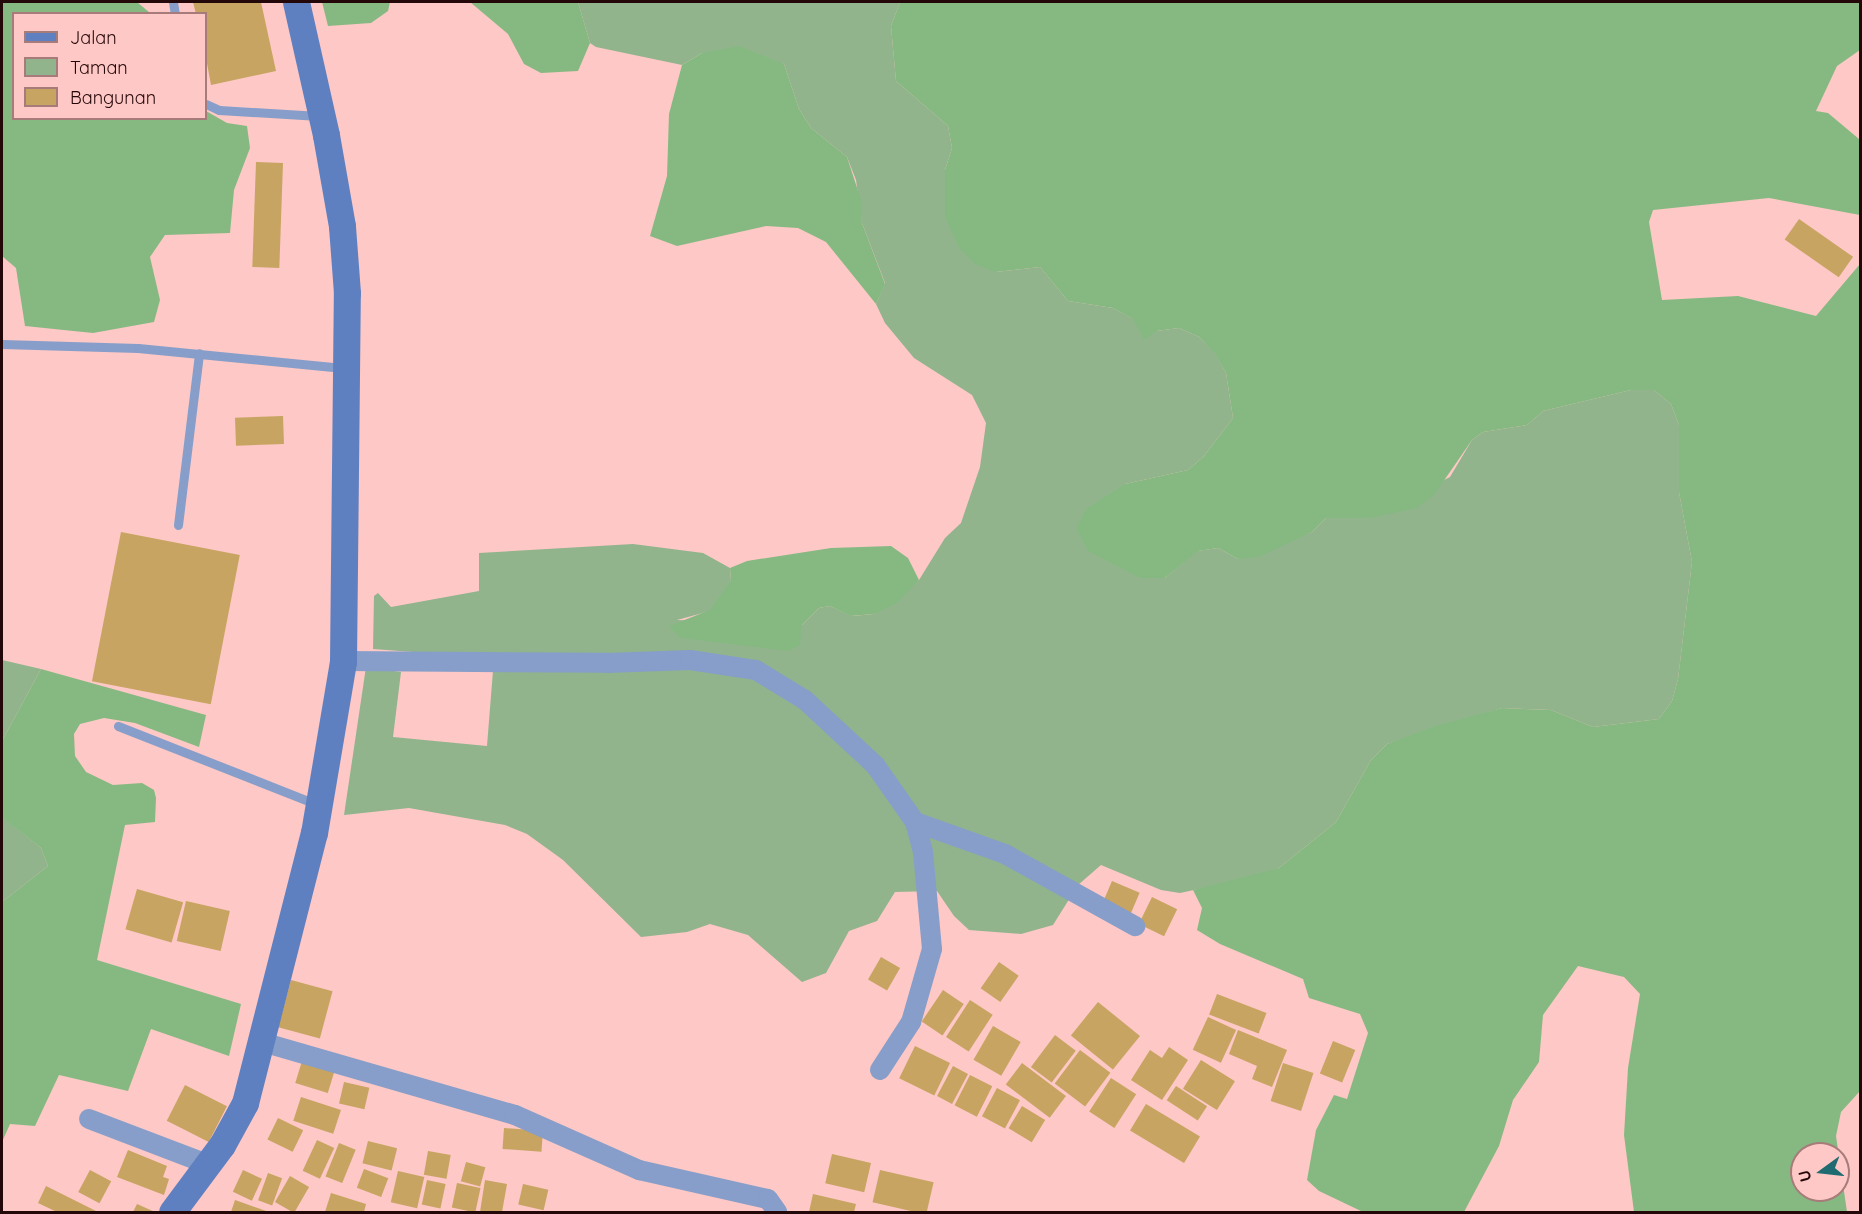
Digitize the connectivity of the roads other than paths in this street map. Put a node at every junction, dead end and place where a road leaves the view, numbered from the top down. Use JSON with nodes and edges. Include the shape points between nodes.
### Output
{"nodes":[{"id":1,"x":296,"y":2,"type":"edge"},
{"id":2,"x":207,"y":104,"type":"edge"},
{"id":3,"x":322,"y":117,"type":"junction"},
{"id":4,"x":2,"y":344,"type":"edge"},
{"id":5,"x":200,"y":353,"type":"junction"},
{"id":6,"x":346,"y":368,"type":"junction"},
{"id":7,"x":178,"y":525,"type":"dead end"},
{"id":8,"x":343,"y":661,"type":"junction"},
{"id":9,"x":118,"y":726,"type":"dead end"},
{"id":10,"x":318,"y":805,"type":"junction"},
{"id":11,"x":915,"y":822,"type":"junction"},
{"id":12,"x":1135,"y":926,"type":"dead end"},
{"id":13,"x":261,"y":1042,"type":"junction"},
{"id":14,"x":880,"y":1070,"type":"dead end"},
{"id":15,"x":89,"y":1119,"type":"dead end"},
{"id":16,"x":207,"y":1164,"type":"junction"},
{"id":17,"x":172,"y":1212,"type":"edge"},
{"id":18,"x":777,"y":1212,"type":"edge"}],
"edges":[{"from":1,"to":3,"type":"street"},
{"from":2,"to":3,"type":"lane","via":[[219,110]]},
{"from":3,"to":6,"type":"street","via":[[342,226]]},
{"from":4,"to":5,"type":"lane"},
{"from":5,"to":6,"type":"lane"},
{"from":5,"to":7,"type":"lane"},
{"from":6,"to":8,"type":"street"},
{"from":8,"to":10,"type":"street"},
{"from":8,"to":11,"type":"street","via":[[690,660],[756,670],[805,700],[875,765]]},
{"from":9,"to":10,"type":"lane"},
{"from":10,"to":13,"type":"street"},
{"from":11,"to":12,"type":"street","via":[[1005,855]]},
{"from":11,"to":14,"type":"street","via":[[932,949],[911,1022]]},
{"from":13,"to":16,"type":"street","via":[[245,1103]]},
{"from":13,"to":18,"type":"street","via":[[514,1115],[639,1170],[768,1198]]},
{"from":15,"to":16,"type":"street"},
{"from":16,"to":17,"type":"street"}]}
